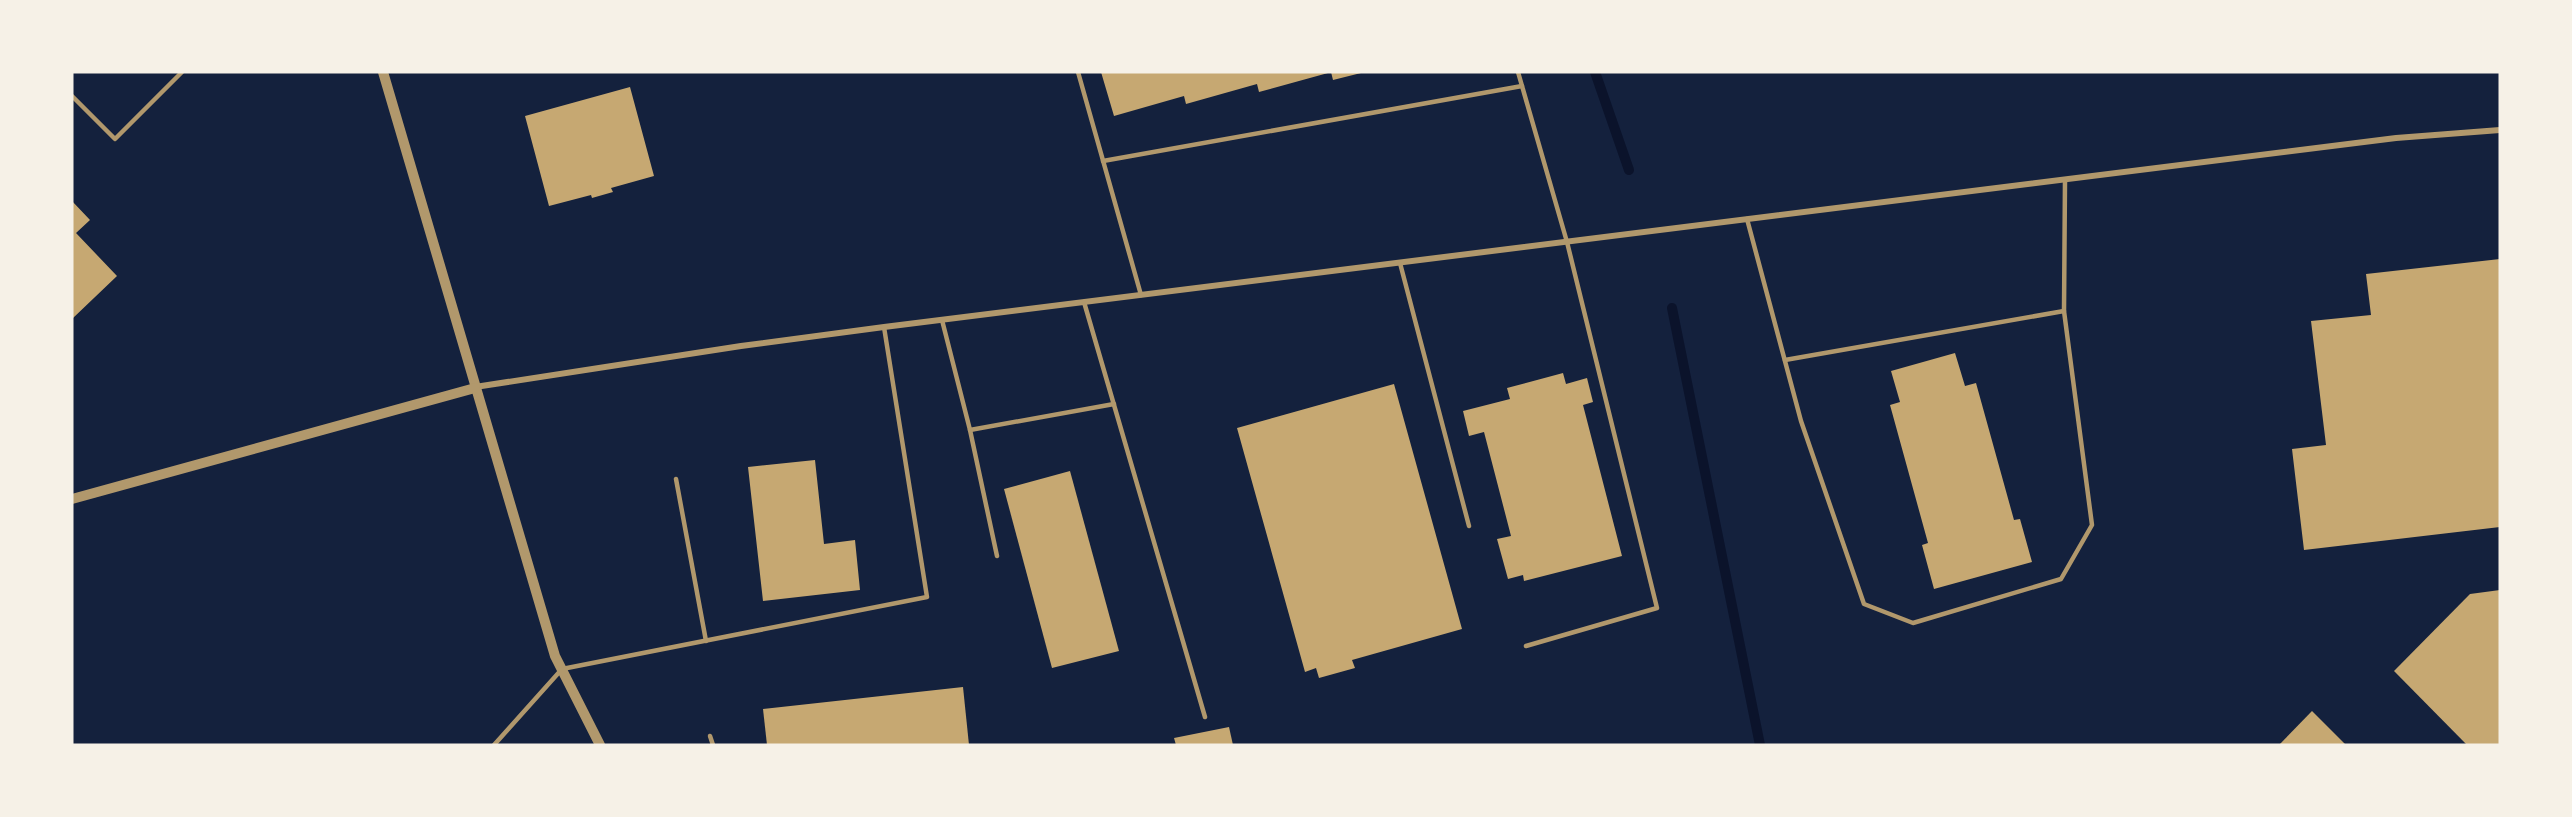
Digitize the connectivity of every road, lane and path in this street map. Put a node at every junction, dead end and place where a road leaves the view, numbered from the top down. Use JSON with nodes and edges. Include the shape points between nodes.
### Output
{"nodes":[{"id":1,"x":182,"y":72,"type":"edge"},
{"id":2,"x":383,"y":72,"type":"edge"},
{"id":3,"x":1078,"y":72,"type":"edge"},
{"id":4,"x":1518,"y":72,"type":"edge"},
{"id":5,"x":1522,"y":87,"type":"junction"},
{"id":6,"x":72,"y":96,"type":"edge"},
{"id":7,"x":2500,"y":130,"type":"edge"},
{"id":8,"x":1103,"y":161,"type":"junction"},
{"id":9,"x":2065,"y":180,"type":"junction"},
{"id":10,"x":1747,"y":219,"type":"junction"},
{"id":11,"x":1567,"y":242,"type":"junction"},
{"id":12,"x":1400,"y":263,"type":"junction"},
{"id":13,"x":1141,"y":295,"type":"junction"},
{"id":14,"x":1084,"y":302,"type":"junction"},
{"id":15,"x":2064,"y":311,"type":"junction"},
{"id":16,"x":942,"y":320,"type":"junction"},
{"id":17,"x":884,"y":327,"type":"junction"},
{"id":18,"x":1785,"y":360,"type":"junction"},
{"id":19,"x":475,"y":388,"type":"junction"},
{"id":20,"x":1114,"y":404,"type":"junction"},
{"id":21,"x":970,"y":430,"type":"junction"},
{"id":22,"x":676,"y":479,"type":"dead end"},
{"id":23,"x":72,"y":499,"type":"edge"},
{"id":24,"x":1469,"y":526,"type":"dead end"},
{"id":25,"x":997,"y":556,"type":"dead end"},
{"id":26,"x":705,"y":641,"type":"junction"},
{"id":27,"x":1527,"y":646,"type":"dead end"},
{"id":28,"x":562,"y":669,"type":"junction"},
{"id":29,"x":1205,"y":717,"type":"dead end"},
{"id":30,"x":710,"y":736,"type":"dead end"},
{"id":31,"x":494,"y":745,"type":"edge"},
{"id":32,"x":600,"y":745,"type":"edge"},
{"id":33,"x":713,"y":745,"type":"edge"}],
"edges":[{"from":1,"to":6,"type":"lane","via":[[115,139]]},
{"from":2,"to":19,"type":"street"},
{"from":3,"to":8,"type":"lane"},
{"from":4,"to":5,"type":"lane"},
{"from":5,"to":8,"type":"lane"},
{"from":5,"to":11,"type":"lane"},
{"from":7,"to":9,"type":"street","via":[[2396,138]]},
{"from":8,"to":13,"type":"lane"},
{"from":9,"to":10,"type":"street"},
{"from":9,"to":15,"type":"lane"},
{"from":10,"to":11,"type":"street"},
{"from":10,"to":18,"type":"lane"},
{"from":11,"to":12,"type":"street"},
{"from":11,"to":27,"type":"lane","via":[[1658,608]]},
{"from":12,"to":13,"type":"street"},
{"from":12,"to":24,"type":"lane"},
{"from":13,"to":14,"type":"street"},
{"from":14,"to":16,"type":"street"},
{"from":14,"to":20,"type":"lane"},
{"from":15,"to":18,"type":"lane"},
{"from":15,"to":18,"type":"lane","via":[[2092,525],[2061,579],[1913,623],[1864,604],[1801,421]]},
{"from":16,"to":17,"type":"street"},
{"from":16,"to":21,"type":"lane"},
{"from":17,"to":19,"type":"street"},
{"from":17,"to":26,"type":"lane","via":[[927,597]]},
{"from":19,"to":23,"type":"street"},
{"from":19,"to":28,"type":"street"},
{"from":20,"to":21,"type":"lane"},
{"from":20,"to":29,"type":"lane"},
{"from":21,"to":25,"type":"lane"},
{"from":22,"to":26,"type":"lane"},
{"from":26,"to":28,"type":"lane"},
{"from":28,"to":31,"type":"lane"},
{"from":28,"to":32,"type":"street"},
{"from":30,"to":33,"type":"lane"}]}
